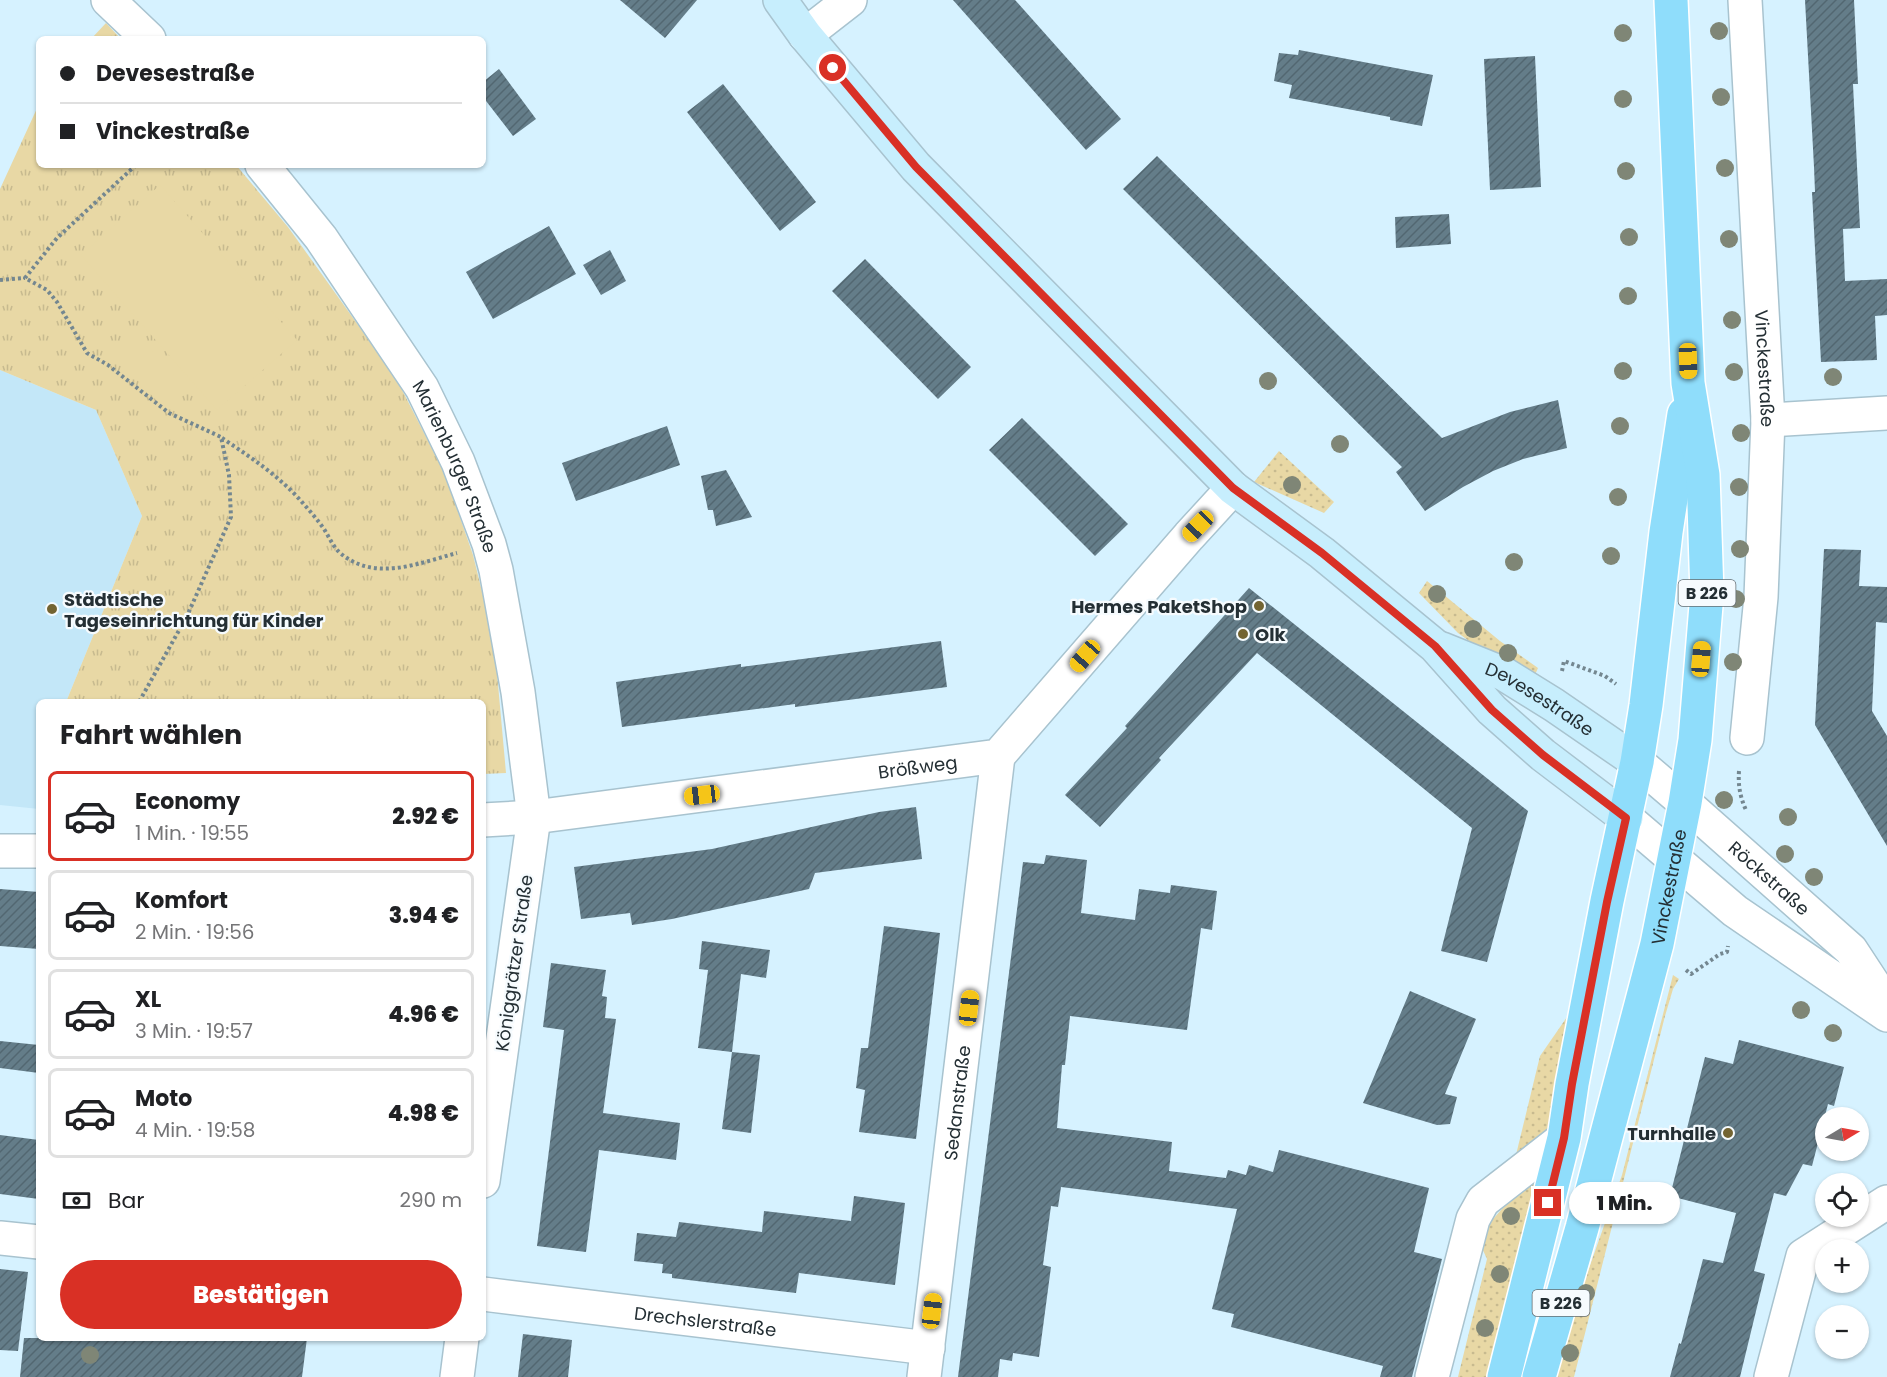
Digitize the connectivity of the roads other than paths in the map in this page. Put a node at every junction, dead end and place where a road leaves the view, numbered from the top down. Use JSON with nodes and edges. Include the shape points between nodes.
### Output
{"nodes":[{"id":1,"x":108,"y":0,"type":"edge"},
{"id":2,"x":780,"y":0,"type":"edge"},
{"id":3,"x":850,"y":0,"type":"edge"},
{"id":4,"x":1671,"y":0,"type":"edge"},
{"id":5,"x":1745,"y":0,"type":"edge"},
{"id":6,"x":805,"y":35,"type":"junction"},
{"id":7,"x":145,"y":36,"type":"edge"},
{"id":8,"x":264,"y":168,"type":"edge"},
{"id":9,"x":1688,"y":383,"type":"junction"},
{"id":10,"x":1887,"y":413,"type":"edge"},
{"id":11,"x":1768,"y":420,"type":"junction"},
{"id":12,"x":1233,"y":488,"type":"junction"},
{"id":13,"x":1435,"y":646,"type":"junction"},
{"id":14,"x":1747,"y":738,"type":"dead end"},
{"id":15,"x":998,"y":756,"type":"junction"},
{"id":16,"x":1637,"y":762,"type":"junction"},
{"id":17,"x":1685,"y":802,"type":"junction"},
{"id":18,"x":534,"y":817,"type":"junction"},
{"id":19,"x":1626,"y":818,"type":"junction"},
{"id":20,"x":486,"y":820,"type":"edge"},
{"id":21,"x":0,"y":850,"type":"edge"},
{"id":22,"x":36,"y":851,"type":"edge"},
{"id":23,"x":1673,"y":857,"type":"junction"},
{"id":24,"x":1887,"y":1005,"type":"edge"},
{"id":25,"x":1887,"y":1015,"type":"edge"},
{"id":26,"x":1564,"y":1138,"type":"junction"},
{"id":27,"x":486,"y":1160,"type":"edge"},
{"id":28,"x":1887,"y":1202,"type":"edge"},
{"id":29,"x":0,"y":1238,"type":"edge"},
{"id":30,"x":36,"y":1242,"type":"edge"},
{"id":31,"x":486,"y":1294,"type":"edge"},
{"id":32,"x":462,"y":1341,"type":"edge"},
{"id":33,"x":926,"y":1362,"type":"edge"},
{"id":34,"x":458,"y":1377,"type":"edge"},
{"id":35,"x":1431,"y":1377,"type":"edge"},
{"id":36,"x":1504,"y":1377,"type":"edge"},
{"id":37,"x":1539,"y":1377,"type":"edge"},
{"id":38,"x":1771,"y":1377,"type":"edge"}],
"edges":[{"from":1,"to":7,"type":"street"},
{"from":2,"to":6,"type":"street","name":"Devesestraße"},
{"from":3,"to":6,"type":"street"},
{"from":4,"to":9,"type":"main road","name":"Vinckestraße","number":"B 226"},
{"from":5,"to":11,"type":"street","name":"Vinckestraße"},
{"from":6,"to":12,"type":"street","name":"Devesestraße","via":[[916,167]]},
{"from":8,"to":18,"type":"street","name":"Marienburger Straße","via":[[321,238],[423,388],[458,462],[495,570],[518,692]]},
{"from":9,"to":16,"type":"main road","name":"Vinckestraße","number":"B 226"},
{"from":9,"to":17,"type":"main road","name":"Vinckestraße","number":"B 226","via":[[1703,475],[1707,593],[1695,740]]},
{"from":10,"to":11,"type":"street"},
{"from":11,"to":14,"type":"street","name":"Vinckestraße","via":[[1761,597]]},
{"from":12,"to":13,"type":"street","name":"Devesestraße","via":[[1322,553]]},
{"from":12,"to":15,"type":"street"},
{"from":13,"to":16,"type":"street","name":"Devesestraße","via":[[1504,674]]},
{"from":13,"to":19,"type":"street","name":"Devesestraße","via":[[1492,710],[1543,755]]},
{"from":15,"to":18,"type":"street","name":"Brößweg"},
{"from":15,"to":33,"type":"street","name":"Sedanstraße"},
{"from":16,"to":17,"type":"street","name":"Röckstraße"},
{"from":16,"to":19,"type":"main road","name":"Vinckestraße","number":"B 226"},
{"from":17,"to":23,"type":"main road","name":"Vinckestraße","number":"B 226"},
{"from":17,"to":24,"type":"street","name":"Röckstraße","via":[[1851,950]]},
{"from":18,"to":20,"type":"street","name":"Brößweg"},
{"from":18,"to":27,"type":"street","name":"Königgrätzer Straße"},
{"from":19,"to":23,"type":"street"},
{"from":19,"to":26,"type":"main road","name":"Vinckestraße","number":"B 226"},
{"from":21,"to":22,"type":"street"},
{"from":23,"to":25,"type":"street","via":[[1736,911]]},
{"from":23,"to":37,"type":"main road","name":"Vinckestraße","number":"B 226","via":[[1657,944]]},
{"from":26,"to":35,"type":"street","via":[[1483,1201],[1473,1219]]},
{"from":26,"to":36,"type":"main road","name":"Vinckestraße","number":"B 226"},
{"from":28,"to":38,"type":"street","via":[[1803,1256]]},
{"from":29,"to":30,"type":"street"},
{"from":31,"to":33,"type":"street","name":"Drechslerstraße"},
{"from":32,"to":34,"type":"street"}]}
